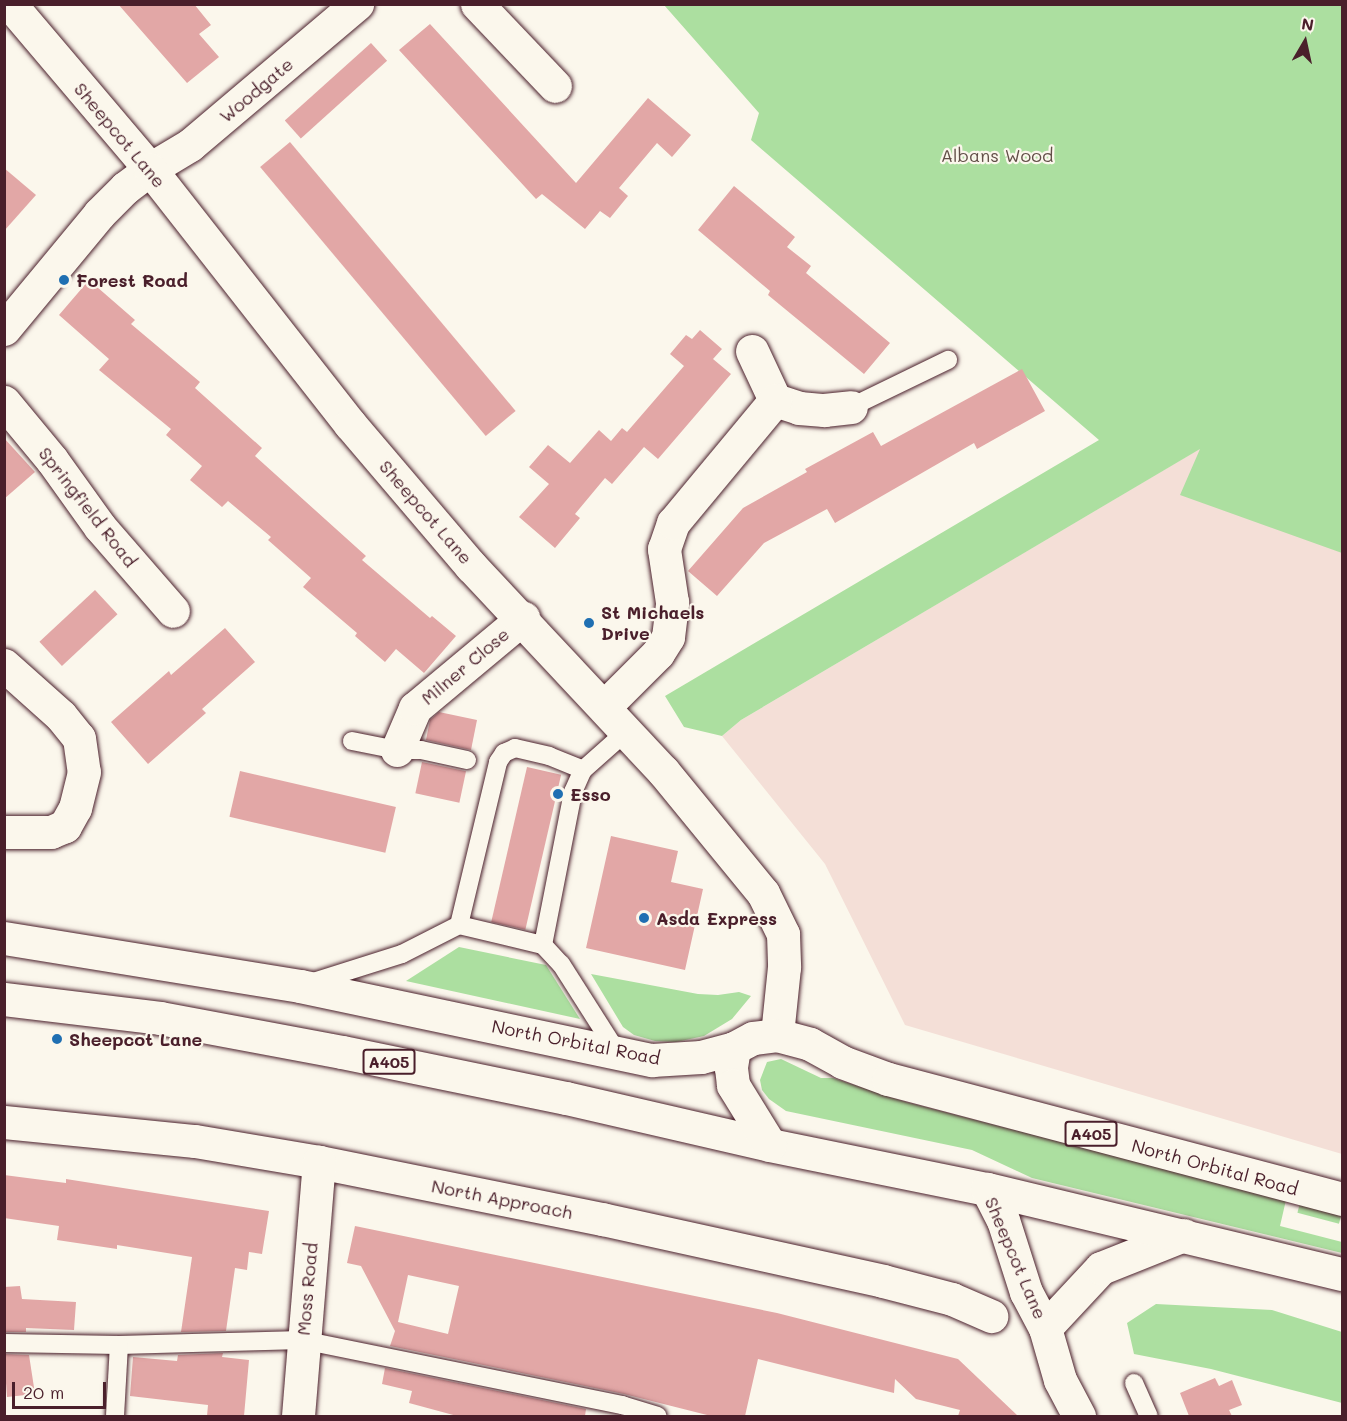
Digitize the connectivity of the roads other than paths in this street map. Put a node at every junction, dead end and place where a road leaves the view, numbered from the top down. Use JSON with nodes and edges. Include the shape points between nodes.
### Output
{"nodes":[{"id":1,"x":10,"y":4,"type":"edge"},
{"id":2,"x":357,"y":4,"type":"edge"},
{"id":3,"x":477,"y":4,"type":"edge"},
{"id":4,"x":555,"y":86,"type":"dead end"},
{"id":5,"x":150,"y":169,"type":"junction"},
{"id":6,"x":4,"y":329,"type":"edge"},
{"id":7,"x":753,"y":351,"type":"dead end"},
{"id":8,"x":948,"y":360,"type":"dead end"},
{"id":9,"x":775,"y":400,"type":"junction"},
{"id":10,"x":4,"y":402,"type":"edge"},
{"id":11,"x":851,"y":407,"type":"joint"},
{"id":12,"x":173,"y":611,"type":"dead end"},
{"id":13,"x":523,"y":618,"type":"junction"},
{"id":14,"x":4,"y":665,"type":"edge"},
{"id":15,"x":605,"y":706,"type":"junction"},
{"id":16,"x":627,"y":731,"type":"junction"},
{"id":17,"x":352,"y":741,"type":"dead end"},
{"id":18,"x":397,"y":750,"type":"junction"},
{"id":19,"x":467,"y":760,"type":"dead end"},
{"id":20,"x":583,"y":770,"type":"junction"},
{"id":21,"x":4,"y":832,"type":"edge"},
{"id":22,"x":459,"y":925,"type":"junction"},
{"id":23,"x":4,"y":939,"type":"edge"},
{"id":24,"x":543,"y":945,"type":"junction"},
{"id":25,"x":300,"y":986,"type":"junction"},
{"id":26,"x":4,"y":999,"type":"edge"},
{"id":27,"x":777,"y":1035,"type":"junction"},
{"id":28,"x":734,"y":1048,"type":"junction"},
{"id":29,"x":618,"y":1054,"type":"junction"},
{"id":30,"x":4,"y":1122,"type":"edge"},
{"id":31,"x":770,"y":1145,"type":"junction"},
{"id":32,"x":319,"y":1162,"type":"junction"},
{"id":33,"x":987,"y":1189,"type":"junction"},
{"id":34,"x":1342,"y":1199,"type":"edge"},
{"id":35,"x":1184,"y":1234,"type":"junction"},
{"id":36,"x":1342,"y":1274,"type":"edge"},
{"id":37,"x":991,"y":1316,"type":"dead end"},
{"id":38,"x":1045,"y":1328,"type":"junction"},
{"id":39,"x":302,"y":1340,"type":"junction"},
{"id":40,"x":4,"y":1343,"type":"edge"},
{"id":41,"x":119,"y":1345,"type":"junction"},
{"id":42,"x":1134,"y":1383,"type":"dead end"},
{"id":43,"x":116,"y":1416,"type":"edge"},
{"id":44,"x":298,"y":1416,"type":"edge"},
{"id":45,"x":657,"y":1416,"type":"edge"},
{"id":46,"x":1079,"y":1416,"type":"edge"},
{"id":47,"x":1149,"y":1416,"type":"edge"}],
"edges":[{"from":1,"to":5,"type":"main road","name":"Sheepcot Lane"},
{"from":2,"to":5,"type":"main road","name":"Woodgate","via":[[190,145]]},
{"from":3,"to":4,"type":"main road"},
{"from":5,"to":6,"type":"main road","name":"Woodgate","via":[[99,214]]},
{"from":5,"to":13,"type":"main road","name":"Sheepcot Lane","via":[[350,424],[471,566]]},
{"from":7,"to":9,"type":"main road"},
{"from":8,"to":11,"type":"lane"},
{"from":9,"to":11,"type":"main road","via":[[799,408]]},
{"from":9,"to":15,"type":"main road","via":[[673,522],[664,549],[672,602],[668,636],[658,653]]},
{"from":10,"to":12,"type":"main road","name":"Springfield Road","via":[[52,460],[100,528]]},
{"from":13,"to":15,"type":"main road","name":"Sheepcot Lane"},
{"from":13,"to":18,"type":"main road","name":"Milner Close","via":[[415,708]]},
{"from":14,"to":21,"type":"main road","via":[[61,716],[79,738],[84,772],[75,808],[65,826],[51,832]]},
{"from":15,"to":16,"type":"main road","name":"Sheepcot Lane"},
{"from":16,"to":20,"type":"lane"},
{"from":16,"to":27,"type":"main road","name":"Sheepcot Lane","via":[[735,856],[763,893],[778,923],[783,934],[784,967]]},
{"from":17,"to":18,"type":"lane"},
{"from":18,"to":19,"type":"lane","via":[[421,750]]},
{"from":20,"to":22,"type":"lane","via":[[515,748],[504,753],[498,762]]},
{"from":20,"to":24,"type":"lane","via":[[573,792]]},
{"from":22,"to":24,"type":"lane"},
{"from":22,"to":25,"type":"lane","via":[[402,954]]},
{"from":23,"to":25,"type":"main road","name":"North Orbital Road","number":"A405"},
{"from":24,"to":29,"type":"lane","via":[[561,964]]},
{"from":25,"to":29,"type":"main road","name":"North Orbital Road","number":"A405"},
{"from":26,"to":31,"type":"main road","number":"A405","via":[[160,1018],[342,1052]]},
{"from":27,"to":28,"type":"main road","name":"North Orbital Road","number":"A405","via":[[753,1038]]},
{"from":27,"to":34,"type":"main road","name":"North Orbital Road","number":"A405","via":[[810,1044],[842,1062],[888,1079]]},
{"from":28,"to":29,"type":"main road","name":"North Orbital Road","number":"A405","via":[[677,1061]]},
{"from":28,"to":31,"type":"main road","via":[[733,1085]]},
{"from":30,"to":32,"type":"main road","name":"North Approach","via":[[195,1141]]},
{"from":31,"to":33,"type":"main road","number":"A405"},
{"from":32,"to":37,"type":"main road","name":"North Approach","via":[[883,1281],[952,1299]]},
{"from":32,"to":39,"type":"main road","name":"Moss Road"},
{"from":33,"to":35,"type":"main road","number":"A405"},
{"from":33,"to":38,"type":"main road","name":"Sheepcot Lane","via":[[1003,1220],[1026,1292]]},
{"from":35,"to":36,"type":"main road","number":"A405"},
{"from":35,"to":38,"type":"main road","name":"Sheepcot Lane","via":[[1101,1268]]},
{"from":38,"to":46,"type":"main road","name":"Sheepcot Lane","via":[[1060,1380]]},
{"from":39,"to":41,"type":"lane"},
{"from":39,"to":44,"type":"main road","name":"Moss Road"},
{"from":39,"to":45,"type":"lane","via":[[622,1405]]},
{"from":40,"to":41,"type":"lane"},
{"from":41,"to":43,"type":"lane"},
{"from":42,"to":47,"type":"lane"}]}
